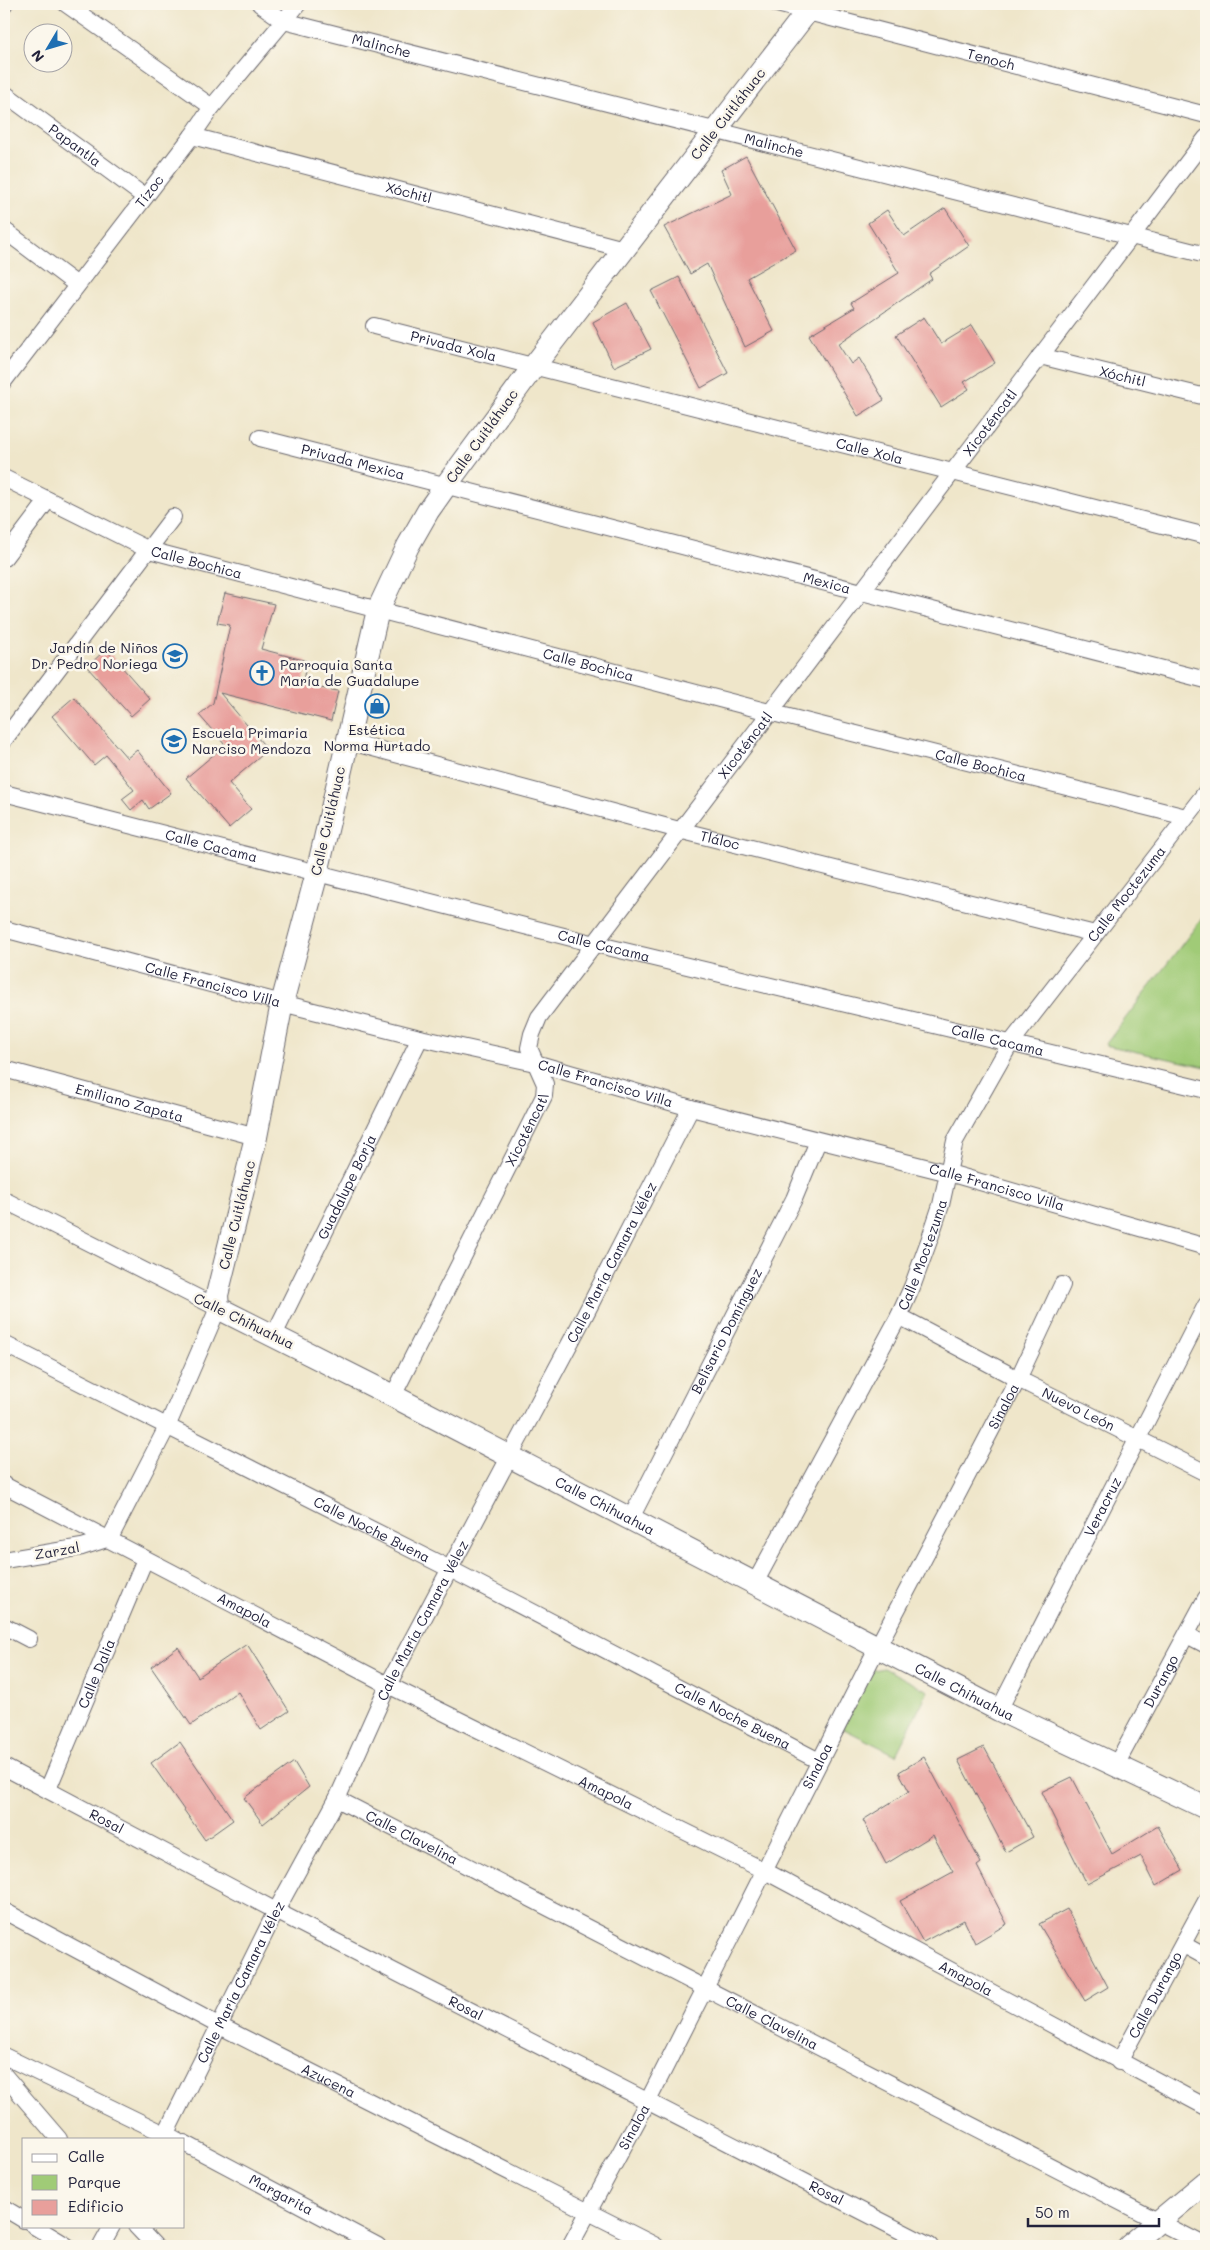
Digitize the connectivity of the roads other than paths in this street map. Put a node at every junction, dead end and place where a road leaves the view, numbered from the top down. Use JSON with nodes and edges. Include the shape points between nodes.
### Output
{"nodes":[{"id":1,"x":66,"y":4,"type":"edge"},
{"id":2,"x":260,"y":4,"type":"edge"},
{"id":3,"x":298,"y":4,"type":"edge"},
{"id":4,"x":777,"y":4,"type":"edge"},
{"id":5,"x":810,"y":8,"type":"edge"},
{"id":6,"x":284,"y":21,"type":"junction"},
{"id":7,"x":4,"y":93,"type":"edge"},
{"id":8,"x":212,"y":107,"type":"junction"},
{"id":9,"x":1206,"y":115,"type":"edge"},
{"id":10,"x":716,"y":130,"type":"junction"},
{"id":11,"x":192,"y":136,"type":"junction"},
{"id":12,"x":1206,"y":138,"type":"edge"},
{"id":13,"x":145,"y":198,"type":"junction"},
{"id":14,"x":4,"y":230,"type":"edge"},
{"id":15,"x":1132,"y":236,"type":"junction"},
{"id":16,"x":624,"y":249,"type":"junction"},
{"id":17,"x":1206,"y":255,"type":"edge"},
{"id":18,"x":77,"y":285,"type":"junction"},
{"id":19,"x":374,"y":326,"type":"dead end"},
{"id":20,"x":1040,"y":356,"type":"junction"},
{"id":21,"x":534,"y":366,"type":"junction"},
{"id":22,"x":4,"y":381,"type":"edge"},
{"id":23,"x":1206,"y":397,"type":"edge"},
{"id":24,"x":260,"y":438,"type":"dead end"},
{"id":25,"x":952,"y":472,"type":"junction"},
{"id":26,"x":4,"y":478,"type":"edge"},
{"id":27,"x":447,"y":484,"type":"junction"},
{"id":28,"x":48,"y":500,"type":"junction"},
{"id":29,"x":173,"y":517,"type":"dead end"},
{"id":30,"x":1206,"y":536,"type":"edge"},
{"id":31,"x":149,"y":550,"type":"junction"},
{"id":32,"x":4,"y":558,"type":"edge"},
{"id":33,"x":861,"y":592,"type":"junction"},
{"id":34,"x":378,"y":610,"type":"junction"},
{"id":35,"x":1206,"y":680,"type":"edge"},
{"id":36,"x":769,"y":712,"type":"junction"},
{"id":37,"x":4,"y":740,"type":"edge"},
{"id":38,"x":347,"y":741,"type":"junction"},
{"id":39,"x":1206,"y":792,"type":"edge"},
{"id":40,"x":4,"y":793,"type":"edge"},
{"id":41,"x":1186,"y":817,"type":"junction"},
{"id":42,"x":679,"y":830,"type":"junction"},
{"id":43,"x":317,"y":873,"type":"junction"},
{"id":44,"x":4,"y":929,"type":"edge"},
{"id":45,"x":1095,"y":934,"type":"junction"},
{"id":46,"x":595,"y":944,"type":"junction"},
{"id":47,"x":282,"y":1003,"type":"junction"},
{"id":48,"x":420,"y":1038,"type":"junction"},
{"id":49,"x":1010,"y":1044,"type":"junction"},
{"id":50,"x":535,"y":1063,"type":"junction"},
{"id":51,"x":4,"y":1069,"type":"edge"},
{"id":52,"x":1206,"y":1090,"type":"edge"},
{"id":53,"x":691,"y":1108,"type":"junction"},
{"id":54,"x":256,"y":1137,"type":"junction"},
{"id":55,"x":818,"y":1141,"type":"junction"},
{"id":56,"x":949,"y":1173,"type":"junction"},
{"id":57,"x":4,"y":1200,"type":"edge"},
{"id":58,"x":1206,"y":1246,"type":"edge"},
{"id":59,"x":1062,"y":1285,"type":"dead end"},
{"id":60,"x":1206,"y":1305,"type":"edge"},
{"id":61,"x":218,"y":1308,"type":"junction"},
{"id":62,"x":899,"y":1316,"type":"junction"},
{"id":63,"x":274,"y":1335,"type":"junction"},
{"id":64,"x":4,"y":1344,"type":"edge"},
{"id":65,"x":1018,"y":1379,"type":"junction"},
{"id":66,"x":393,"y":1396,"type":"junction"},
{"id":67,"x":167,"y":1427,"type":"junction"},
{"id":68,"x":1138,"y":1438,"type":"junction"},
{"id":69,"x":508,"y":1457,"type":"junction"},
{"id":70,"x":1206,"y":1473,"type":"edge"},
{"id":71,"x":4,"y":1485,"type":"edge"},
{"id":72,"x":631,"y":1518,"type":"junction"},
{"id":73,"x":110,"y":1538,"type":"junction"},
{"id":74,"x":145,"y":1559,"type":"junction"},
{"id":75,"x":4,"y":1560,"type":"edge"},
{"id":76,"x":450,"y":1569,"type":"junction"},
{"id":77,"x":755,"y":1583,"type":"junction"},
{"id":78,"x":1206,"y":1598,"type":"edge"},
{"id":79,"x":4,"y":1626,"type":"edge"},
{"id":80,"x":1187,"y":1635,"type":"junction"},
{"id":81,"x":29,"y":1638,"type":"dead end"},
{"id":82,"x":1206,"y":1645,"type":"edge"},
{"id":83,"x":878,"y":1646,"type":"junction"},
{"id":84,"x":388,"y":1685,"type":"junction"},
{"id":85,"x":999,"y":1710,"type":"junction"},
{"id":86,"x":819,"y":1762,"type":"junction"},
{"id":87,"x":1116,"y":1766,"type":"junction"},
{"id":88,"x":4,"y":1767,"type":"edge"},
{"id":89,"x":48,"y":1789,"type":"junction"},
{"id":90,"x":337,"y":1799,"type":"junction"},
{"id":91,"x":1206,"y":1808,"type":"edge"},
{"id":92,"x":765,"y":1871,"type":"junction"},
{"id":93,"x":1206,"y":1901,"type":"edge"},
{"id":94,"x":4,"y":1911,"type":"edge"},
{"id":95,"x":276,"y":1911,"type":"junction"},
{"id":96,"x":1184,"y":1945,"type":"junction"},
{"id":97,"x":1206,"y":1957,"type":"edge"},
{"id":98,"x":705,"y":1990,"type":"junction"},
{"id":99,"x":220,"y":2026,"type":"junction"},
{"id":100,"x":4,"y":2056,"type":"edge"},
{"id":101,"x":1119,"y":2062,"type":"junction"},
{"id":102,"x":4,"y":2075,"type":"edge"},
{"id":103,"x":648,"y":2101,"type":"junction"},
{"id":104,"x":1206,"y":2107,"type":"edge"},
{"id":105,"x":168,"y":2137,"type":"edge"},
{"id":106,"x":58,"y":2138,"type":"edge"},
{"id":107,"x":185,"y":2144,"type":"edge"},
{"id":108,"x":1206,"y":2182,"type":"edge"},
{"id":109,"x":4,"y":2208,"type":"edge"},
{"id":110,"x":588,"y":2210,"type":"junction"},
{"id":111,"x":22,"y":2219,"type":"edge"},
{"id":112,"x":1157,"y":2222,"type":"junction"},
{"id":113,"x":37,"y":2228,"type":"edge"},
{"id":114,"x":111,"y":2228,"type":"edge"},
{"id":115,"x":138,"y":2228,"type":"edge"},
{"id":116,"x":67,"y":2246,"type":"edge"},
{"id":117,"x":101,"y":2246,"type":"edge"},
{"id":118,"x":155,"y":2246,"type":"edge"},
{"id":119,"x":378,"y":2246,"type":"edge"},
{"id":120,"x":570,"y":2246,"type":"edge"},
{"id":121,"x":656,"y":2246,"type":"edge"},
{"id":122,"x":930,"y":2246,"type":"edge"},
{"id":123,"x":1129,"y":2246,"type":"edge"},
{"id":124,"x":1206,"y":2246,"type":"edge"}],
"edges":[{"from":1,"to":8,"type":"street"},
{"from":2,"to":6,"type":"street","name":"Malinche"},
{"from":3,"to":6,"type":"street","name":"Tízoc"},
{"from":4,"to":5,"type":"street","name":"Tenoch"},
{"from":5,"to":9,"type":"street","name":"Tenoch"},
{"from":5,"to":10,"type":"street","name":"Calle Cuitláhuac"},
{"from":6,"to":8,"type":"street","name":"Tízoc"},
{"from":6,"to":10,"type":"street","name":"Malinche"},
{"from":7,"to":13,"type":"street","name":"Papantla"},
{"from":8,"to":11,"type":"street","name":"Tízoc"},
{"from":10,"to":15,"type":"street","name":"Malinche"},
{"from":10,"to":16,"type":"street","name":"Calle Cuitláhuac"},
{"from":11,"to":13,"type":"street","name":"Tízoc"},
{"from":11,"to":16,"type":"street","name":"Xóchitl"},
{"from":12,"to":15,"type":"street","name":"Xicoténcatl"},
{"from":13,"to":18,"type":"street","name":"Tízoc"},
{"from":14,"to":18,"type":"street"},
{"from":15,"to":17,"type":"street","name":"Malinche"},
{"from":15,"to":20,"type":"street","name":"Xicoténcatl"},
{"from":16,"to":21,"type":"street","name":"Calle Cuitláhuac"},
{"from":18,"to":22,"type":"street","name":"Tízoc"},
{"from":19,"to":21,"type":"street","name":"Privada Xola"},
{"from":20,"to":23,"type":"street","name":"Xóchitl"},
{"from":20,"to":25,"type":"street","name":"Xicoténcatl"},
{"from":21,"to":25,"type":"street","name":"Calle Xola"},
{"from":21,"to":27,"type":"street","name":"Calle Cuitláhuac"},
{"from":24,"to":27,"type":"street","name":"Privada Mexica"},
{"from":25,"to":30,"type":"street","name":"Calle Xola"},
{"from":25,"to":33,"type":"street","name":"Xicoténcatl"},
{"from":26,"to":28,"type":"street","name":"Calle Bochica"},
{"from":27,"to":33,"type":"street","name":"Mexica"},
{"from":27,"to":34,"type":"street","name":"Calle Cuitláhuac","via":[[408,546]]},
{"from":28,"to":31,"type":"street","name":"Calle Bochica"},
{"from":28,"to":32,"type":"street"},
{"from":29,"to":31,"type":"street"},
{"from":31,"to":34,"type":"street","name":"Calle Bochica"},
{"from":31,"to":37,"type":"street"},
{"from":33,"to":35,"type":"street","name":"Mexica"},
{"from":33,"to":36,"type":"street","name":"Xicoténcatl"},
{"from":34,"to":36,"type":"street","name":"Calle Bochica"},
{"from":34,"to":38,"type":"street","name":"Calle Cuitláhuac"},
{"from":36,"to":41,"type":"street","name":"Calle Bochica"},
{"from":36,"to":42,"type":"street","name":"Xicoténcatl"},
{"from":38,"to":42,"type":"street","name":"Tláloc"},
{"from":38,"to":43,"type":"street","name":"Calle Cuitláhuac"},
{"from":39,"to":41,"type":"street","name":"Calle Moctezuma"},
{"from":40,"to":43,"type":"street","name":"Calle Cacama"},
{"from":41,"to":45,"type":"street","name":"Calle Moctezuma"},
{"from":42,"to":45,"type":"street","name":"Tláloc"},
{"from":42,"to":46,"type":"street","name":"Xicoténcatl"},
{"from":43,"to":46,"type":"street","name":"Calle Cacama"},
{"from":43,"to":47,"type":"street","name":"Calle Cuitláhuac"},
{"from":44,"to":47,"type":"street","name":"Calle Francisco Villa"},
{"from":45,"to":49,"type":"street","name":"Calle Moctezuma"},
{"from":46,"to":49,"type":"street","name":"Calle Cacama"},
{"from":46,"to":50,"type":"street","name":"Xicoténcatl","via":[[540,1016],[529,1048]]},
{"from":47,"to":48,"type":"street","name":"Calle Francisco Villa"},
{"from":47,"to":54,"type":"street","name":"Calle Cuitláhuac"},
{"from":48,"to":50,"type":"street","name":"Calle Francisco Villa"},
{"from":48,"to":63,"type":"street","name":"Guadalupe Borja"},
{"from":49,"to":52,"type":"street","name":"Calle Cacama"},
{"from":49,"to":56,"type":"street","name":"Calle Moctezuma","via":[[955,1141]]},
{"from":50,"to":53,"type":"street","name":"Calle Francisco Villa"},
{"from":50,"to":66,"type":"street","name":"Xicoténcatl","via":[[545,1084],[544,1096]]},
{"from":51,"to":54,"type":"street","name":"Emiliano Zapata"},
{"from":53,"to":55,"type":"street","name":"Calle Francisco Villa"},
{"from":53,"to":69,"type":"street","name":"Calle María Camara Vélez"},
{"from":54,"to":61,"type":"street","name":"Calle Cuitláhuac","via":[[217,1295]]},
{"from":55,"to":56,"type":"street","name":"Calle Francisco Villa"},
{"from":55,"to":72,"type":"street","name":"Belisario Domínguez","via":[[794,1199]]},
{"from":56,"to":58,"type":"street","name":"Calle Francisco Villa"},
{"from":56,"to":62,"type":"street","name":"Calle Moctezuma","via":[[930,1238]]},
{"from":57,"to":61,"type":"street","name":"Calle Chihuahua"},
{"from":59,"to":65,"type":"street","name":"Sinaloa"},
{"from":60,"to":68,"type":"street","name":"Veracruz"},
{"from":61,"to":63,"type":"street","name":"Calle Chihuahua"},
{"from":61,"to":67,"type":"street","name":"Calle Cuitláhuac"},
{"from":62,"to":65,"type":"street","name":"Nuevo León"},
{"from":62,"to":77,"type":"street","name":"Calle Moctezuma"},
{"from":63,"to":66,"type":"street","name":"Calle Chihuahua"},
{"from":64,"to":67,"type":"street","name":"Calle Noche Buena"},
{"from":65,"to":68,"type":"street","name":"Nuevo León"},
{"from":65,"to":83,"type":"street","name":"Sinaloa"},
{"from":66,"to":69,"type":"street","name":"Calle Chihuahua"},
{"from":67,"to":73,"type":"street","name":"Calle Cuitláhuac"},
{"from":67,"to":76,"type":"street","name":"Calle Noche Buena"},
{"from":68,"to":70,"type":"street","name":"Nuevo León"},
{"from":68,"to":85,"type":"street","name":"Veracruz"},
{"from":69,"to":72,"type":"street","name":"Calle Chihuahua"},
{"from":69,"to":76,"type":"street","name":"Calle María Camara Vélez"},
{"from":71,"to":73,"type":"street","name":"Amapola"},
{"from":72,"to":77,"type":"street","name":"Calle Chihuahua"},
{"from":73,"to":74,"type":"street","name":"Amapola"},
{"from":73,"to":75,"type":"street","name":"Zarzal","via":[[82,1547]]},
{"from":74,"to":84,"type":"street","name":"Amapola"},
{"from":74,"to":89,"type":"street","name":"Calle Dalia"},
{"from":76,"to":84,"type":"street","name":"Calle María Camara Vélez"},
{"from":76,"to":86,"type":"street","name":"Calle Noche Buena"},
{"from":77,"to":83,"type":"street","name":"Calle Chihuahua"},
{"from":78,"to":80,"type":"street","name":"Durango"},
{"from":79,"to":81,"type":"street"},
{"from":80,"to":82,"type":"street"},
{"from":80,"to":87,"type":"street","name":"Durango"},
{"from":83,"to":85,"type":"street","name":"Calle Chihuahua"},
{"from":83,"to":86,"type":"street","name":"Sinaloa"},
{"from":84,"to":90,"type":"street","name":"Calle María Camara Vélez"},
{"from":84,"to":92,"type":"street","name":"Amapola"},
{"from":85,"to":87,"type":"street","name":"Calle Chihuahua"},
{"from":86,"to":92,"type":"street","name":"Sinaloa"},
{"from":87,"to":91,"type":"street","name":"Calle Chihuahua"},
{"from":88,"to":89,"type":"street","name":"Rosal"},
{"from":89,"to":95,"type":"street","name":"Rosal"},
{"from":90,"to":95,"type":"street","name":"Calle María Camara Vélez"},
{"from":90,"to":98,"type":"street","name":"Calle Clavelina"},
{"from":92,"to":98,"type":"street","name":"Sinaloa"},
{"from":92,"to":101,"type":"street","name":"Amapola"},
{"from":93,"to":96,"type":"street","name":"Calle Durango"},
{"from":94,"to":99,"type":"street","name":"Azucena"},
{"from":95,"to":99,"type":"street","name":"Calle María Camara Vélez"},
{"from":95,"to":103,"type":"street","name":"Rosal"},
{"from":96,"to":97,"type":"street"},
{"from":96,"to":101,"type":"street","name":"Calle Durango"},
{"from":98,"to":103,"type":"street","name":"Sinaloa"},
{"from":98,"to":112,"type":"street","name":"Calle Clavelina"},
{"from":99,"to":105,"type":"street","name":"Calle María Camara Vélez"},
{"from":99,"to":110,"type":"street","name":"Azucena"},
{"from":100,"to":105,"type":"street"},
{"from":101,"to":104,"type":"street","name":"Amapola"},
{"from":102,"to":106,"type":"street"},
{"from":103,"to":110,"type":"street","name":"Sinaloa"},
{"from":103,"to":122,"type":"street","name":"Rosal"},
{"from":107,"to":119,"type":"street","name":"Margarita"},
{"from":108,"to":112,"type":"street"},
{"from":109,"to":111,"type":"street"},
{"from":110,"to":120,"type":"street","name":"Sinaloa"},
{"from":110,"to":121,"type":"street","name":"Azucena"},
{"from":112,"to":123,"type":"street"},
{"from":112,"to":124,"type":"street","name":"Calle Clavelina"},
{"from":113,"to":116,"type":"street"},
{"from":114,"to":117,"type":"street"},
{"from":115,"to":118,"type":"street"}]}
